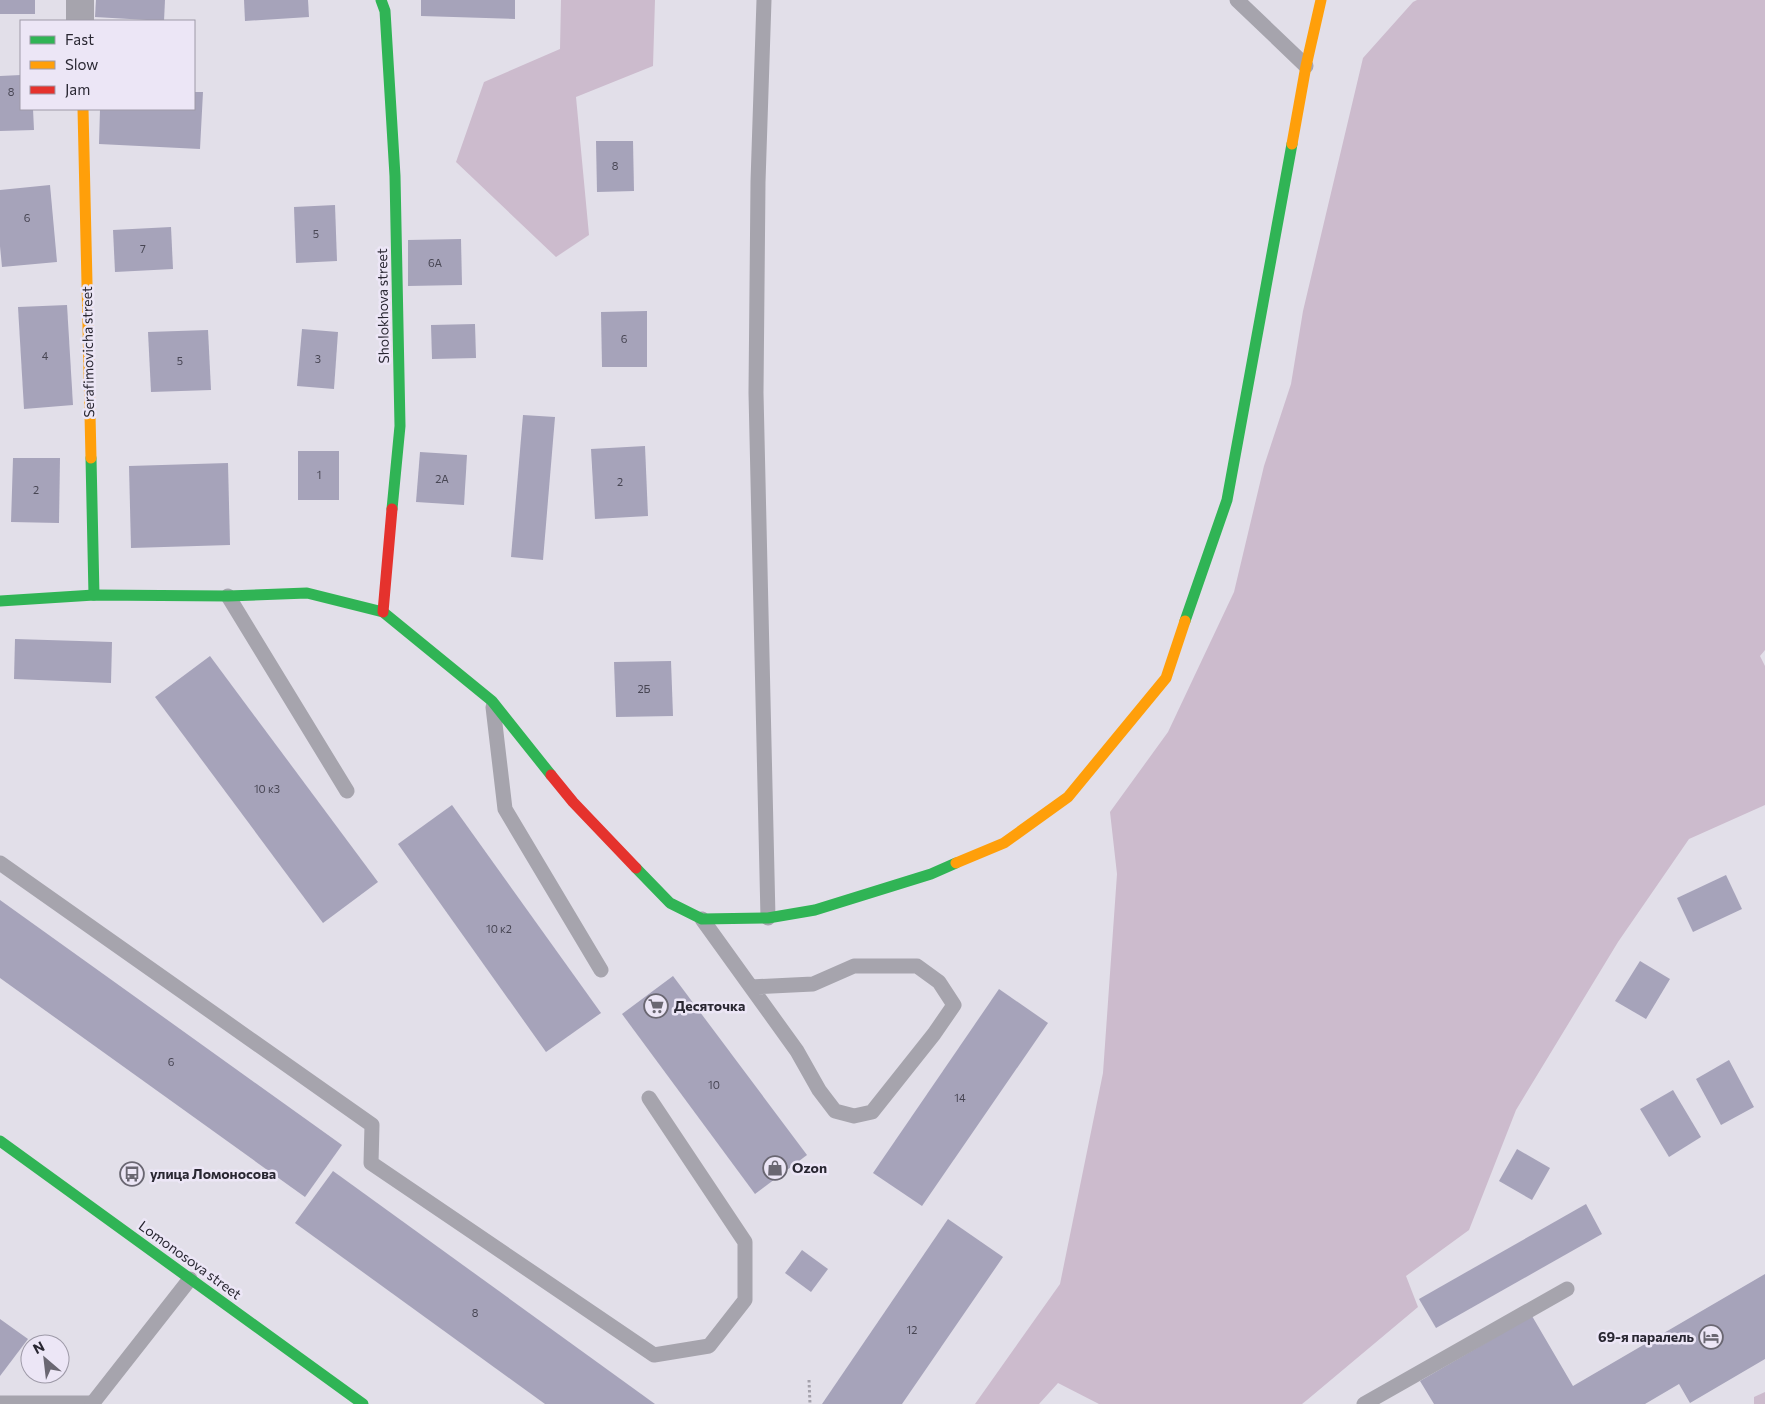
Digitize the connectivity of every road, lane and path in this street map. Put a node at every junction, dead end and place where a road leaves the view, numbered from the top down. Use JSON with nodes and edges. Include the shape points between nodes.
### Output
{"nodes":[{"id":1,"x":80,"y":0,"type":"edge"},
{"id":2,"x":381,"y":0,"type":"edge"},
{"id":3,"x":764,"y":0,"type":"edge"},
{"id":4,"x":1237,"y":0,"type":"edge"},
{"id":5,"x":1321,"y":0,"type":"edge"},
{"id":6,"x":80,"y":20,"type":"edge"},
{"id":7,"x":1306,"y":66,"type":"junction"},
{"id":8,"x":82,"y":110,"type":"edge"},
{"id":9,"x":94,"y":595,"type":"junction"},
{"id":10,"x":228,"y":596,"type":"junction"},
{"id":11,"x":0,"y":600,"type":"edge"},
{"id":12,"x":383,"y":612,"type":"junction"},
{"id":13,"x":492,"y":701,"type":"junction"},
{"id":14,"x":347,"y":791,"type":"dead end"},
{"id":15,"x":0,"y":863,"type":"edge"},
{"id":16,"x":768,"y":918,"type":"junction"},
{"id":17,"x":702,"y":919,"type":"junction"},
{"id":18,"x":601,"y":970,"type":"dead end"},
{"id":19,"x":751,"y":987,"type":"junction"},
{"id":20,"x":649,"y":1098,"type":"dead end"},
{"id":21,"x":0,"y":1141,"type":"edge"},
{"id":22,"x":190,"y":1279,"type":"junction"},
{"id":23,"x":1567,"y":1288,"type":"dead end"},
{"id":24,"x":809,"y":1380,"type":"dead end"},
{"id":25,"x":0,"y":1403,"type":"edge"},
{"id":26,"x":92,"y":1404,"type":"edge"},
{"id":27,"x":363,"y":1404,"type":"edge"},
{"id":28,"x":810,"y":1404,"type":"edge"},
{"id":29,"x":1364,"y":1404,"type":"edge"}],
"edges":[{"from":1,"to":6,"type":"street"},
{"from":2,"to":12,"type":"street","name":"Sholokhova street","via":[[385,11],[395,176],[400,426]]},
{"from":3,"to":16,"type":"lane","via":[[756,393]]},
{"from":4,"to":7,"type":"lane"},
{"from":5,"to":7,"type":"street"},
{"from":7,"to":16,"type":"street","via":[[1227,500],[1166,678],[1068,797],[1004,843],[931,874],[815,910]]},
{"from":8,"to":9,"type":"street","name":"Serafimovicha street"},
{"from":9,"to":10,"type":"street"},
{"from":9,"to":11,"type":"street"},
{"from":10,"to":12,"type":"street","via":[[307,593]]},
{"from":10,"to":14,"type":"lane"},
{"from":12,"to":13,"type":"street"},
{"from":13,"to":17,"type":"street","via":[[573,802],[670,903]]},
{"from":13,"to":18,"type":"lane","via":[[505,809]]},
{"from":15,"to":20,"type":"lane","via":[[372,1126],[371,1163],[654,1354],[709,1346],[745,1300],[745,1242]]},
{"from":16,"to":17,"type":"street"},
{"from":17,"to":19,"type":"lane"},
{"from":19,"to":19,"type":"lane","via":[[813,984],[854,966],[917,966],[939,982],[954,1005],[872,1112],[854,1116],[835,1111],[818,1090],[796,1051]]},
{"from":21,"to":22,"type":"street","name":"Lomonosova street"},
{"from":22,"to":26,"type":"lane"},
{"from":22,"to":27,"type":"street","name":"Lomonosova street"},
{"from":23,"to":29,"type":"lane"},
{"from":24,"to":28,"type":"path"},
{"from":25,"to":26,"type":"lane"}]}
